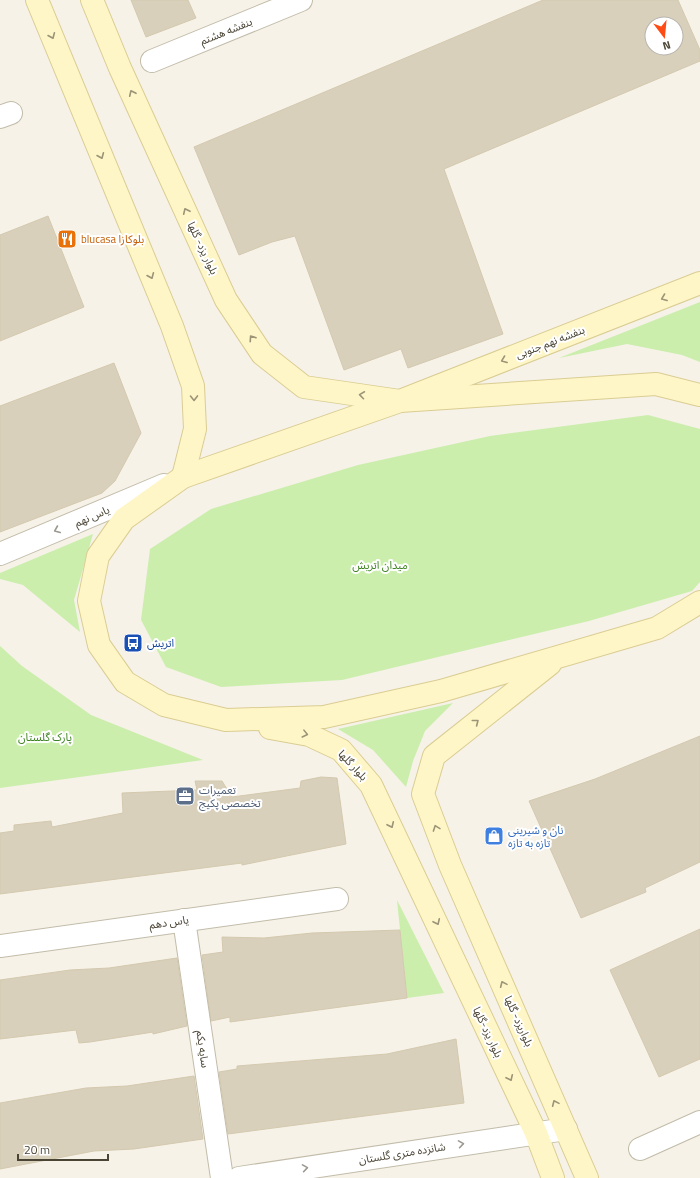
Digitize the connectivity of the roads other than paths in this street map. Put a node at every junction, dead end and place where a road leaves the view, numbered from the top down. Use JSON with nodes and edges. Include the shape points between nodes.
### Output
{"nodes":[{"id":1,"x":37,"y":0,"type":"edge"},
{"id":2,"x":92,"y":0,"type":"edge"},
{"id":3,"x":301,"y":0,"type":"edge"},
{"id":4,"x":152,"y":61,"type":"dead end"},
{"id":5,"x":700,"y":284,"type":"edge"},
{"id":6,"x":700,"y":395,"type":"edge"},
{"id":7,"x":400,"y":401,"type":"junction"},
{"id":8,"x":183,"y":477,"type":"junction"},
{"id":9,"x":0,"y":554,"type":"edge"},
{"id":10,"x":700,"y":602,"type":"edge"},
{"id":11,"x":700,"y":612,"type":"edge"},
{"id":12,"x":657,"y":628,"type":"junction"},
{"id":13,"x":559,"y":657,"type":"junction"},
{"id":14,"x":226,"y":720,"type":"junction"},
{"id":15,"x":420,"y":887,"type":"joint"},
{"id":16,"x":337,"y":898,"type":"dead end"},
{"id":17,"x":184,"y":920,"type":"junction"},
{"id":18,"x":0,"y":946,"type":"edge"},
{"id":19,"x":700,"y":1122,"type":"edge"},
{"id":20,"x":566,"y":1129,"type":"junction"},
{"id":21,"x":536,"y":1133,"type":"junction"},
{"id":22,"x":640,"y":1149,"type":"dead end"},
{"id":23,"x":222,"y":1178,"type":"edge"},
{"id":24,"x":238,"y":1178,"type":"edge"},
{"id":25,"x":553,"y":1178,"type":"edge"},
{"id":26,"x":587,"y":1178,"type":"edge"}],
"edges":[{"from":1,"to":8,"type":"main road","one_way":true,"via":[[172,326],[193,386],[195,428]]},
{"from":7,"to":2,"type":"main road","name":"بلوار یزد- گلها","one_way":true,"via":[[304,387],[262,354],[226,300],[120,68]]},
{"from":3,"to":4,"type":"street","name":"بنفشه هشتم"},
{"from":5,"to":7,"type":"main road","name":"بنفشه نهم جنوبی","one_way":true},
{"from":6,"to":7,"type":"main road","via":[[656,384]]},
{"from":7,"to":8,"type":"main road"},
{"from":8,"to":9,"type":"street","name":"یاس نهم","one_way":true},
{"from":8,"to":14,"type":"main road","via":[[124,519],[98,556],[89,601],[99,645],[125,682],[164,705]]},
{"from":10,"to":12,"type":"main road"},
{"from":11,"to":12,"type":"main road"},
{"from":12,"to":13,"type":"main road"},
{"from":13,"to":14,"type":"main road","via":[[441,691],[324,717]]},
{"from":20,"to":13,"type":"main road","name":"بلواریزد- گلها","one_way":true,"via":[[450,865],[423,794],[434,756]]},
{"from":14,"to":15,"type":"main road","name":"بلوار گلها","one_way":true,"via":[[309,735],[341,750],[371,785]]},
{"from":15,"to":21,"type":"main road","name":"بلوار یزد-گلها","one_way":true},
{"from":16,"to":17,"type":"street","name":"یاس دهم"},
{"from":17,"to":18,"type":"street","name":"یاس دهم"},
{"from":17,"to":23,"type":"street","name":"سایه یکم"},
{"from":19,"to":22,"type":"street"},
{"from":20,"to":21,"type":"street","name":"شانزده متری گلستان"},
{"from":20,"to":26,"type":"main road","name":"بلواریزد- گلها"},
{"from":24,"to":21,"type":"street","name":"شانزده متری گلستان","one_way":true},
{"from":21,"to":25,"type":"main road","name":"بلوار یزد-گلها"}]}
